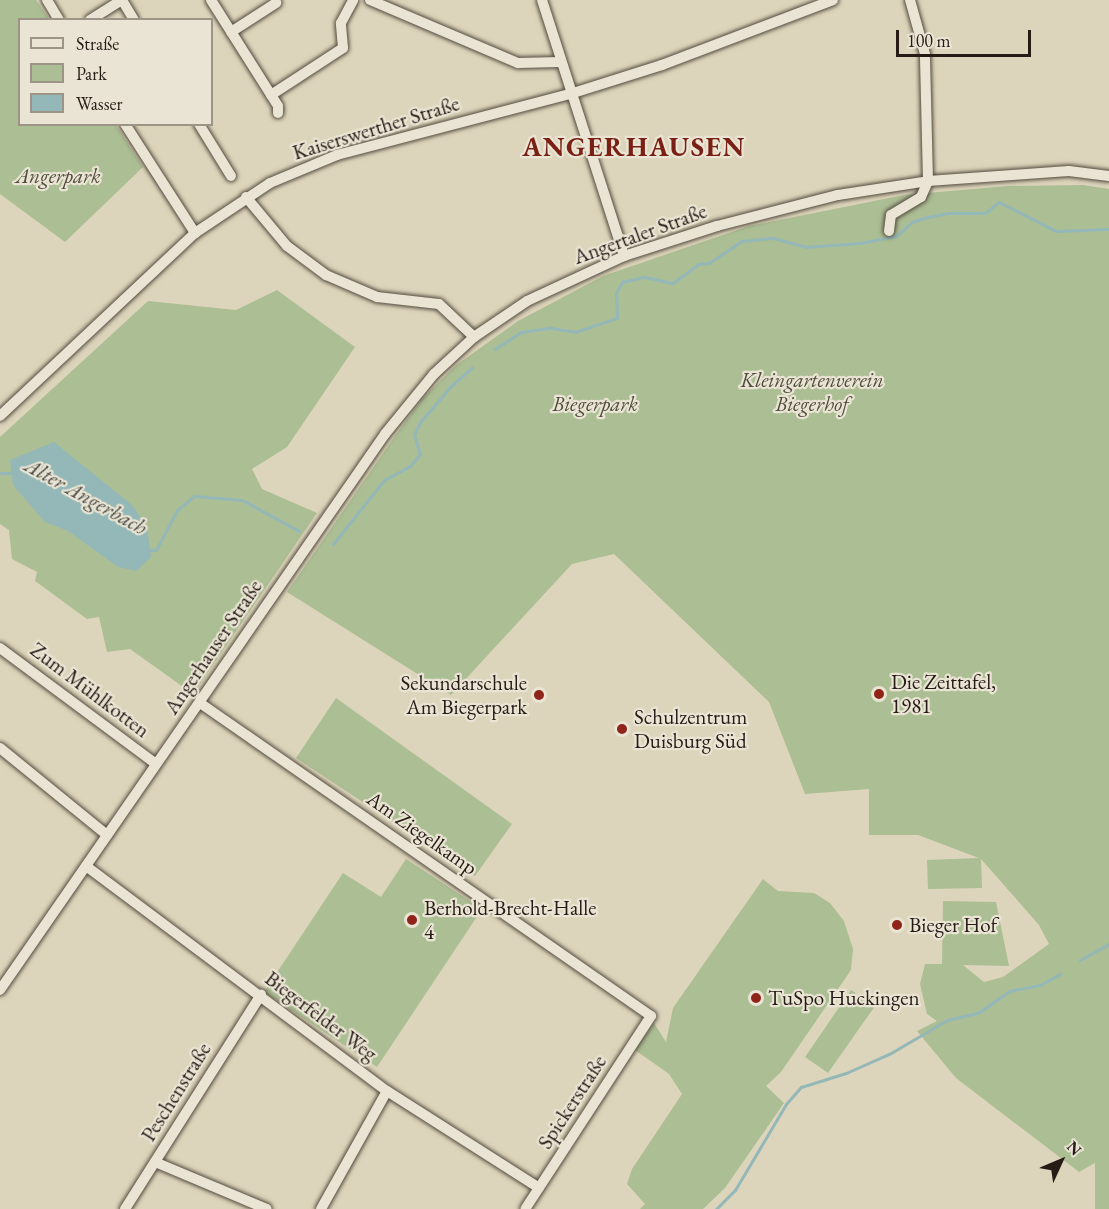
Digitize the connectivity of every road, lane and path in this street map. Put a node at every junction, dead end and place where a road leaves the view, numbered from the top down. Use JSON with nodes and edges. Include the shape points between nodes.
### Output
{"nodes":[{"id":1,"x":47,"y":0,"type":"edge"},
{"id":2,"x":122,"y":0,"type":"edge"},
{"id":3,"x":211,"y":0,"type":"edge"},
{"id":4,"x":353,"y":0,"type":"edge"},
{"id":5,"x":370,"y":0,"type":"edge"},
{"id":6,"x":542,"y":0,"type":"edge"},
{"id":7,"x":832,"y":0,"type":"edge"},
{"id":8,"x":910,"y":0,"type":"edge"},
{"id":9,"x":276,"y":3,"type":"dead end"},
{"id":10,"x":58,"y":18,"type":"edge"},
{"id":11,"x":93,"y":18,"type":"edge"},
{"id":12,"x":133,"y":18,"type":"edge"},
{"id":13,"x":231,"y":32,"type":"junction"},
{"id":14,"x":560,"y":62,"type":"junction"},
{"id":15,"x":570,"y":94,"type":"junction"},
{"id":16,"x":270,"y":95,"type":"junction"},
{"id":17,"x":278,"y":113,"type":"dead end"},
{"id":18,"x":126,"y":126,"type":"edge"},
{"id":19,"x":200,"y":126,"type":"edge"},
{"id":20,"x":231,"y":176,"type":"dead end"},
{"id":21,"x":1109,"y":176,"type":"edge"},
{"id":22,"x":928,"y":181,"type":"junction"},
{"id":23,"x":246,"y":196,"type":"junction"},
{"id":24,"x":889,"y":231,"type":"dead end"},
{"id":25,"x":195,"y":233,"type":"junction"},
{"id":26,"x":624,"y":256,"type":"junction"},
{"id":27,"x":474,"y":337,"type":"junction"},
{"id":28,"x":0,"y":416,"type":"edge"},
{"id":29,"x":0,"y":648,"type":"edge"},
{"id":30,"x":200,"y":703,"type":"junction"},
{"id":31,"x":0,"y":748,"type":"edge"},
{"id":32,"x":156,"y":764,"type":"junction"},
{"id":33,"x":107,"y":835,"type":"junction"},
{"id":34,"x":86,"y":866,"type":"junction"},
{"id":35,"x":0,"y":990,"type":"edge"},
{"id":36,"x":261,"y":995,"type":"junction"},
{"id":37,"x":651,"y":1016,"type":"joint"},
{"id":38,"x":387,"y":1091,"type":"junction"},
{"id":39,"x":155,"y":1162,"type":"junction"},
{"id":40,"x":539,"y":1188,"type":"junction"},
{"id":41,"x":125,"y":1209,"type":"edge"},
{"id":42,"x":267,"y":1209,"type":"edge"},
{"id":43,"x":321,"y":1209,"type":"edge"},
{"id":44,"x":525,"y":1209,"type":"edge"}],
"edges":[{"from":1,"to":10,"type":"street"},
{"from":2,"to":11,"type":"street"},
{"from":2,"to":12,"type":"street"},
{"from":3,"to":13,"type":"street"},
{"from":4,"to":16,"type":"street","via":[[341,23],[343,48]]},
{"from":5,"to":14,"type":"street","via":[[518,63]]},
{"from":6,"to":14,"type":"street"},
{"from":7,"to":15,"type":"street","name":"Kaiserswerther Straße","via":[[765,28]]},
{"from":8,"to":22,"type":"street","via":[[925,54]]},
{"from":9,"to":13,"type":"street"},
{"from":13,"to":16,"type":"street"},
{"from":14,"to":15,"type":"street"},
{"from":15,"to":23,"type":"street","name":"Kaiserswerther Straße","via":[[337,155]]},
{"from":15,"to":26,"type":"street"},
{"from":16,"to":17,"type":"street"},
{"from":18,"to":25,"type":"street"},
{"from":19,"to":20,"type":"street"},
{"from":21,"to":22,"type":"street","name":"Angertaler Straße","via":[[1070,171]]},
{"from":22,"to":24,"type":"street","via":[[921,197],[891,215]]},
{"from":22,"to":26,"type":"street","name":"Angertaler Straße","via":[[838,195],[717,226]]},
{"from":23,"to":25,"type":"street","name":"Kaiserswerther Straße"},
{"from":23,"to":27,"type":"street","via":[[287,246],[326,275],[387,300],[440,304]]},
{"from":25,"to":28,"type":"street","name":"Kaiserswerther Straße"},
{"from":26,"to":27,"type":"street","name":"Angertaler Straße","via":[[527,301]]},
{"from":27,"to":30,"type":"street","name":"Angerhauser Straße","via":[[434,374],[385,434]]},
{"from":29,"to":32,"type":"street","name":"Zum Mühlkotten"},
{"from":30,"to":32,"type":"street","name":"Angerhauser Straße"},
{"from":30,"to":37,"type":"street","name":"Am Ziegelkamp"},
{"from":31,"to":33,"type":"street"},
{"from":32,"to":33,"type":"street","name":"Angerhauser Straße"},
{"from":33,"to":34,"type":"street","name":"Angerhauser Straße"},
{"from":34,"to":35,"type":"street","name":"Angerhauser Straße"},
{"from":34,"to":36,"type":"street","name":"Biegerfelder Weg"},
{"from":36,"to":38,"type":"street","name":"Biegerfelder Weg"},
{"from":36,"to":39,"type":"street","name":"Peschenstraße"},
{"from":37,"to":40,"type":"street","name":"Spickerstraße"},
{"from":38,"to":40,"type":"street","name":"Biegerfelder Weg"},
{"from":38,"to":43,"type":"street"},
{"from":39,"to":41,"type":"street","name":"Peschenstraße"},
{"from":39,"to":42,"type":"street"},
{"from":40,"to":44,"type":"street","name":"Spickerstraße"}]}
